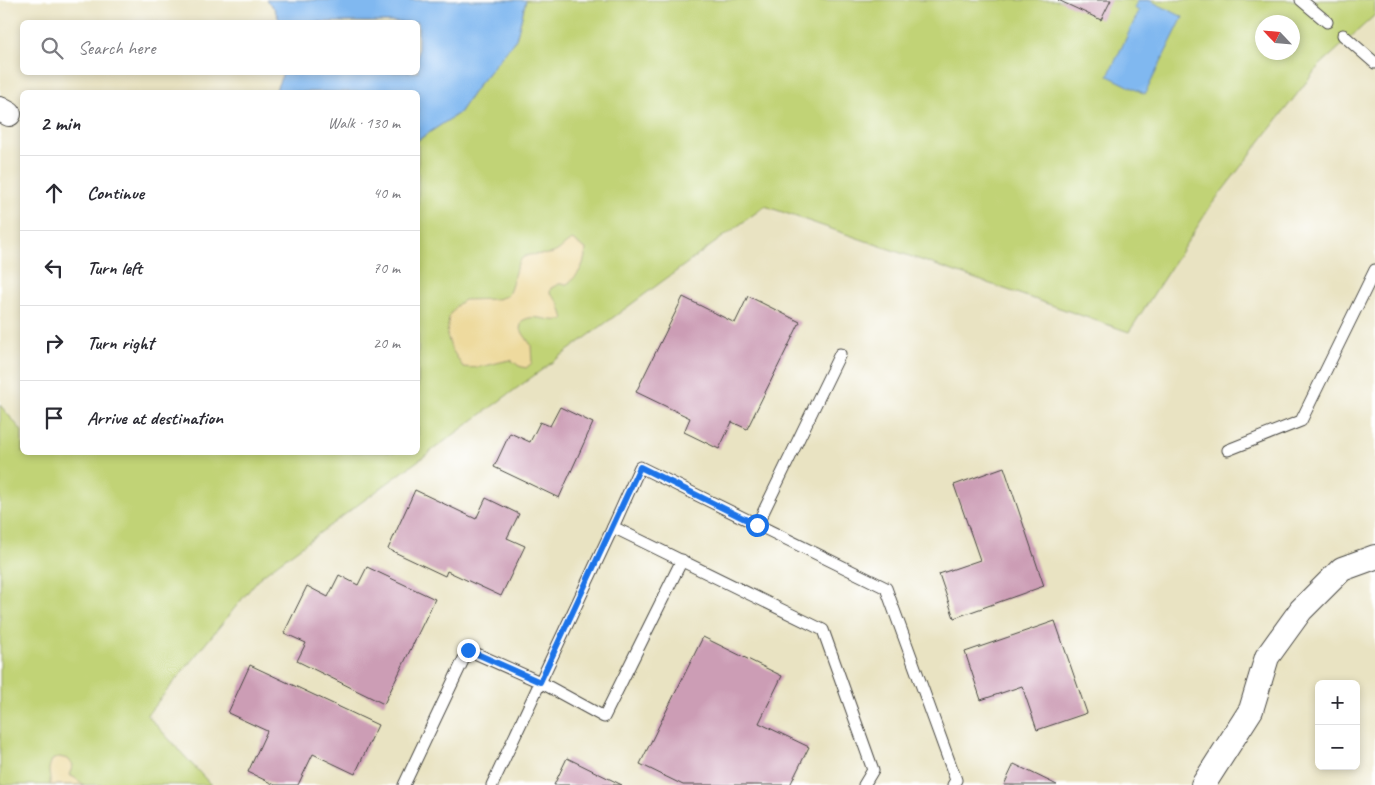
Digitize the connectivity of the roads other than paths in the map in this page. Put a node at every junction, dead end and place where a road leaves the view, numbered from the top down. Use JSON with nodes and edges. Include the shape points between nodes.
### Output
{"nodes":[{"id":1,"x":1306,"y":1,"type":"edge"},
{"id":2,"x":1327,"y":22,"type":"dead end"},
{"id":3,"x":1343,"y":35,"type":"dead end"},
{"id":4,"x":1375,"y":63,"type":"edge"},
{"id":5,"x":1375,"y":270,"type":"edge"},
{"id":6,"x":840,"y":354,"type":"dead end"},
{"id":7,"x":1228,"y":450,"type":"dead end"},
{"id":8,"x":757,"y":525,"type":"junction"},
{"id":9,"x":613,"y":527,"type":"junction"},
{"id":10,"x":1375,"y":557,"type":"edge"},
{"id":11,"x":682,"y":560,"type":"junction"},
{"id":12,"x":540,"y":682,"type":"junction"},
{"id":13,"x":404,"y":785,"type":"edge"},
{"id":14,"x":492,"y":785,"type":"edge"},
{"id":15,"x":864,"y":785,"type":"edge"},
{"id":16,"x":953,"y":785,"type":"edge"},
{"id":17,"x":1203,"y":785,"type":"edge"}],
"edges":[{"from":1,"to":2,"type":"lane"},
{"from":3,"to":4,"type":"lane"},
{"from":5,"to":7,"type":"lane","via":[[1301,421]]},
{"from":6,"to":8,"type":"lane"},
{"from":8,"to":9,"type":"lane","via":[[640,467]]},
{"from":8,"to":16,"type":"lane","via":[[886,588],[956,780]]},
{"from":9,"to":11,"type":"lane"},
{"from":9,"to":12,"type":"lane"},
{"from":10,"to":17,"type":"street","via":[[1342,570],[1301,610],[1267,657],[1251,710]]},
{"from":11,"to":12,"type":"lane","via":[[604,717]]},
{"from":11,"to":15,"type":"lane","via":[[823,630],[873,770]]},
{"from":12,"to":13,"type":"lane","via":[[468,650]]},
{"from":12,"to":14,"type":"lane"}]}
